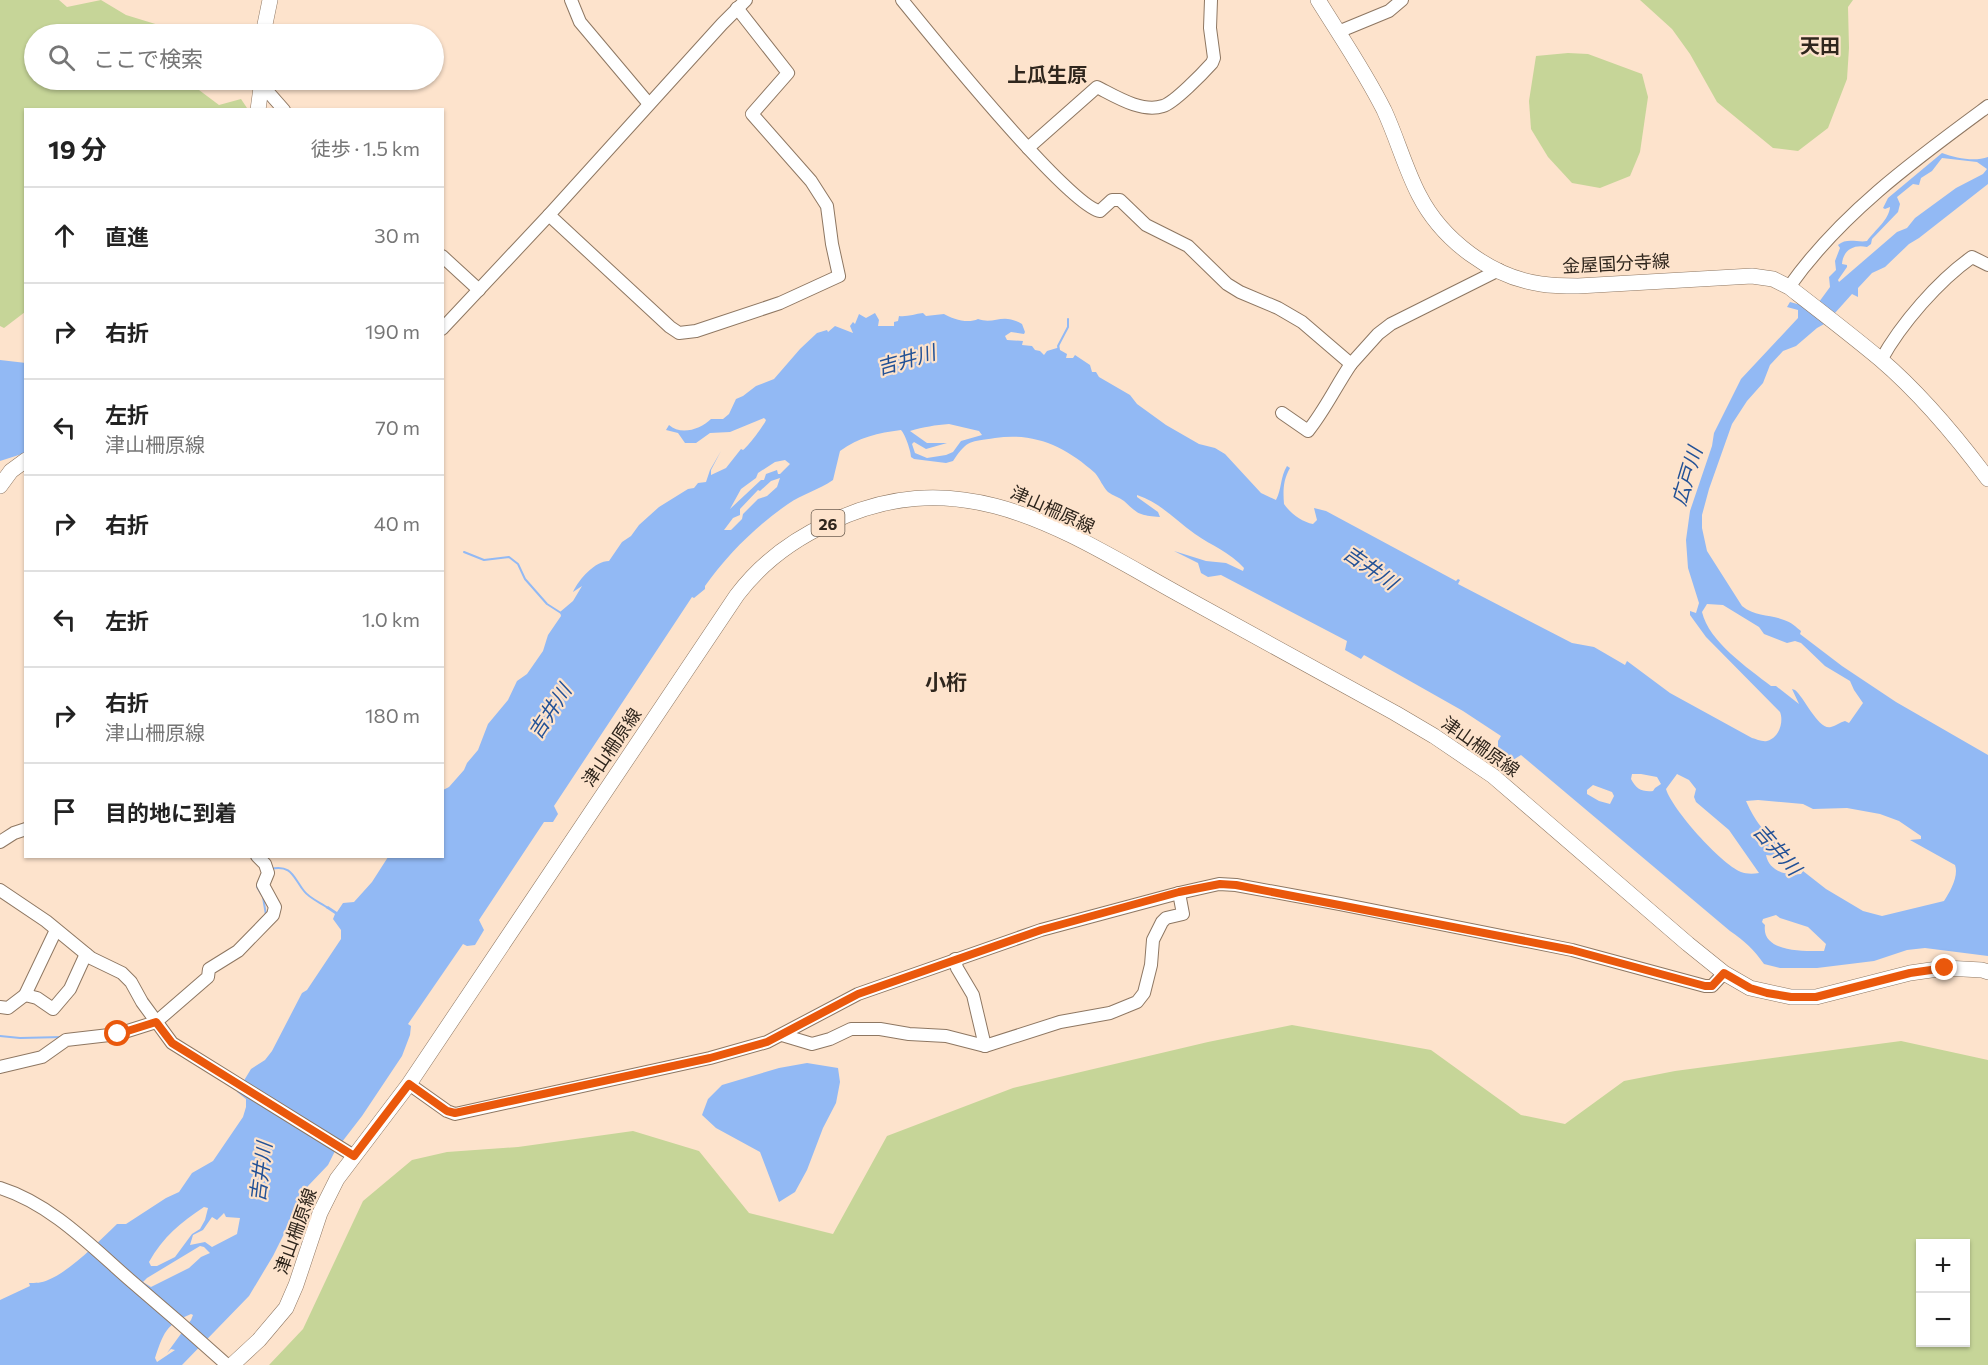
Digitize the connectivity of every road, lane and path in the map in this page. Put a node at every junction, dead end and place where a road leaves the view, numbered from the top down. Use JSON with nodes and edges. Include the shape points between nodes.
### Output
{"nodes":[{"id":1,"x":270,"y":0,"type":"edge"},
{"id":2,"x":571,"y":0,"type":"edge"},
{"id":3,"x":902,"y":0,"type":"edge"},
{"id":4,"x":1211,"y":0,"type":"edge"},
{"id":5,"x":1318,"y":0,"type":"edge"},
{"id":6,"x":1402,"y":0,"type":"edge"},
{"id":7,"x":742,"y":4,"type":"edge"},
{"id":8,"x":265,"y":24,"type":"edge"},
{"id":9,"x":1338,"y":32,"type":"junction"},
{"id":10,"x":261,"y":90,"type":"edge"},
{"id":11,"x":268,"y":90,"type":"edge"},
{"id":12,"x":648,"y":104,"type":"junction"},
{"id":13,"x":1988,"y":106,"type":"edge"},
{"id":14,"x":258,"y":108,"type":"edge"},
{"id":15,"x":282,"y":108,"type":"edge"},
{"id":16,"x":1028,"y":148,"type":"junction"},
{"id":17,"x":549,"y":215,"type":"junction"},
{"id":18,"x":444,"y":257,"type":"edge"},
{"id":19,"x":1988,"y":265,"type":"edge"},
{"id":20,"x":1499,"y":270,"type":"junction"},
{"id":21,"x":1792,"y":289,"type":"junction"},
{"id":22,"x":479,"y":290,"type":"junction"},
{"id":23,"x":444,"y":327,"type":"edge"},
{"id":24,"x":1881,"y":360,"type":"junction"},
{"id":25,"x":1351,"y":364,"type":"junction"},
{"id":26,"x":1282,"y":413,"type":"dead end"},
{"id":27,"x":24,"y":461,"type":"edge"},
{"id":28,"x":1988,"y":479,"type":"edge"},
{"id":29,"x":0,"y":486,"type":"edge"},
{"id":30,"x":24,"y":830,"type":"edge"},
{"id":31,"x":1,"y":839,"type":"edge"},
{"id":32,"x":259,"y":858,"type":"edge"},
{"id":33,"x":0,"y":890,"type":"edge"},
{"id":34,"x":1179,"y":892,"type":"junction"},
{"id":35,"x":56,"y":930,"type":"junction"},
{"id":36,"x":86,"y":954,"type":"junction"},
{"id":37,"x":955,"y":959,"type":"junction"},
{"id":38,"x":1988,"y":972,"type":"edge"},
{"id":39,"x":1724,"y":973,"type":"junction"},
{"id":40,"x":25,"y":995,"type":"junction"},
{"id":41,"x":0,"y":1007,"type":"edge"},
{"id":42,"x":156,"y":1022,"type":"junction"},
{"id":43,"x":782,"y":1035,"type":"junction"},
{"id":44,"x":985,"y":1046,"type":"junction"},
{"id":45,"x":0,"y":1067,"type":"edge"},
{"id":46,"x":409,"y":1084,"type":"junction"},
{"id":47,"x":349,"y":1152,"type":"junction"},
{"id":48,"x":0,"y":1188,"type":"edge"},
{"id":49,"x":227,"y":1365,"type":"edge"},
{"id":50,"x":232,"y":1365,"type":"edge"}],
"edges":[{"from":1,"to":8,"type":"main road"},
{"from":2,"to":12,"type":"street","via":[[580,22]]},
{"from":3,"to":16,"type":"street"},
{"from":4,"to":16,"type":"street","via":[[1212,63],[1166,106],[1135,104],[1097,87]]},
{"from":5,"to":9,"type":"main road","name":"金屋国分寺線"},
{"from":6,"to":9,"type":"street","via":[[1389,11]]},
{"from":7,"to":12,"type":"street"},
{"from":7,"to":17,"type":"street","via":[[788,73],[752,114],[812,182],[827,206],[839,276],[780,303],[679,333]]},
{"from":9,"to":20,"type":"main road","name":"金屋国分寺線","via":[[1392,127],[1415,187],[1430,213],[1454,241]]},
{"from":10,"to":14,"type":"main road"},
{"from":11,"to":15,"type":"street"},
{"from":12,"to":17,"type":"street"},
{"from":13,"to":21,"type":"street","via":[[1874,194],[1834,233]]},
{"from":16,"to":25,"type":"street","via":[[1089,208],[1100,211],[1112,200],[1120,200],[1146,225],[1188,246],[1227,284],[1302,322]]},
{"from":17,"to":22,"type":"street"},
{"from":18,"to":22,"type":"street"},
{"from":19,"to":24,"type":"street","via":[[1972,257],[1954,269],[1894,337]]},
{"from":20,"to":21,"type":"main road","name":"金屋国分寺線","via":[[1530,282],[1568,286],[1752,276],[1773,279]]},
{"from":20,"to":25,"type":"street","via":[[1391,324]]},
{"from":21,"to":24,"type":"main road","name":"金屋国分寺線"},
{"from":22,"to":23,"type":"street"},
{"from":24,"to":28,"type":"main road","name":"金屋国分寺線","via":[[1959,440]]},
{"from":25,"to":26,"type":"street","via":[[1308,431]]},
{"from":27,"to":29,"type":"main road"},
{"from":30,"to":31,"type":"street"},
{"from":32,"to":42,"type":"street","via":[[268,873],[263,885],[275,907],[273,915],[238,951],[208,969],[208,977]]},
{"from":33,"to":35,"type":"street"},
{"from":34,"to":37,"type":"street","via":[[1041,930]]},
{"from":34,"to":39,"type":"street","via":[[1236,885],[1572,950],[1705,986],[1712,986]]},
{"from":34,"to":44,"type":"street","via":[[1183,914],[1162,922],[1154,940],[1144,993],[1137,1002],[1110,1013],[1060,1022]]},
{"from":35,"to":36,"type":"street"},
{"from":35,"to":40,"type":"street"},
{"from":36,"to":40,"type":"street","via":[[70,989],[53,1009]]},
{"from":36,"to":42,"type":"street","via":[[122,973]]},
{"from":37,"to":43,"type":"street","via":[[858,994]]},
{"from":37,"to":44,"type":"street","via":[[973,995]]},
{"from":38,"to":39,"type":"main road","name":"津山柵原線","number":"26","via":[[1945,968],[1910,973],[1816,997],[1767,993]]},
{"from":39,"to":46,"type":"main road","name":"津山柵原線","number":"26","via":[[1517,795],[1434,736],[1045,523],[989,503],[923,498],[874,506],[836,519],[799,538],[750,578]]},
{"from":40,"to":41,"type":"street","via":[[8,1008]]},
{"from":42,"to":45,"type":"street","via":[[118,1034],[66,1040],[42,1057]]},
{"from":42,"to":47,"type":"street","via":[[172,1043]]},
{"from":43,"to":44,"type":"street","via":[[812,1044],[851,1029],[880,1029],[946,1036]]},
{"from":43,"to":46,"type":"street","via":[[710,1058],[455,1113]]},
{"from":46,"to":47,"type":"main road","name":"津山柵原線","number":"26"},
{"from":47,"to":50,"type":"main road","name":"津山柵原線","number":"26","via":[[320,1213],[285,1308]]},
{"from":48,"to":49,"type":"street","via":[[40,1207],[72,1229]]}]}
